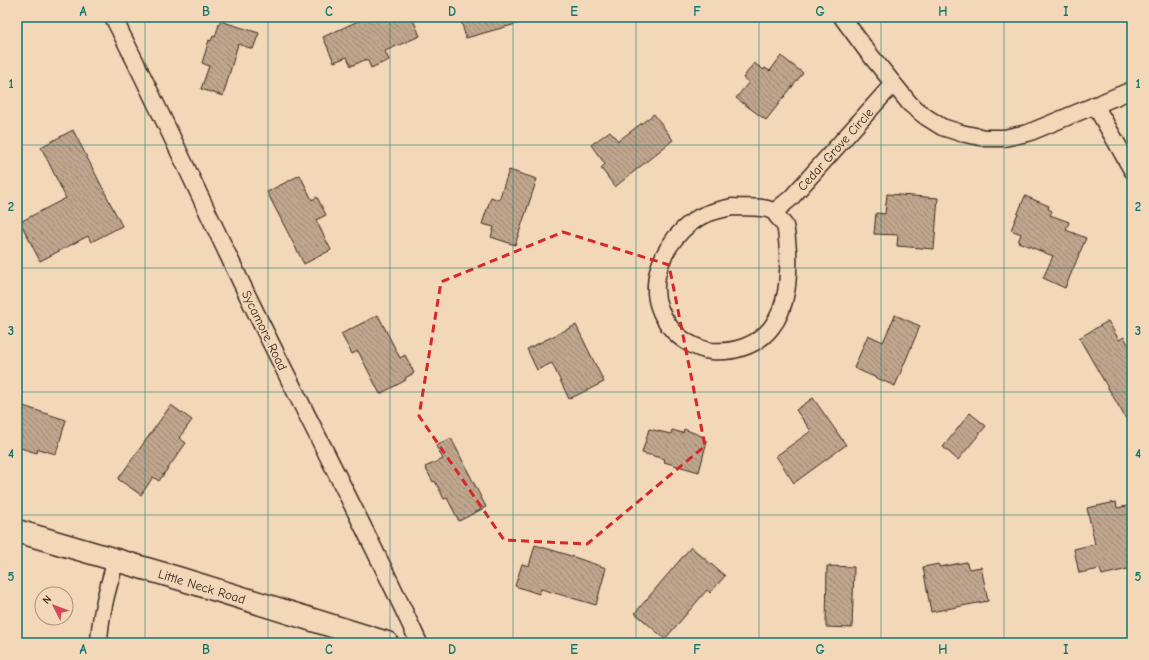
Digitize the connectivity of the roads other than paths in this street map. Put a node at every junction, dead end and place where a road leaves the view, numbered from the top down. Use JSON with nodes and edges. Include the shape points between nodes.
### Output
{"nodes":[{"id":1,"x":113,"y":17,"type":"edge"},
{"id":2,"x":842,"y":17,"type":"edge"},
{"id":3,"x":893,"y":84,"type":"junction"},
{"id":4,"x":1132,"y":90,"type":"edge"},
{"id":5,"x":1095,"y":106,"type":"junction"},
{"id":6,"x":1132,"y":170,"type":"edge"},
{"id":7,"x":774,"y":212,"type":"junction"},
{"id":8,"x":17,"y":531,"type":"edge"},
{"id":9,"x":116,"y":560,"type":"junction"},
{"id":10,"x":98,"y":643,"type":"edge"},
{"id":11,"x":387,"y":643,"type":"edge"},
{"id":12,"x":419,"y":643,"type":"edge"}],
"edges":[{"from":1,"to":12,"type":"street","name":"Sycamore Road"},
{"from":2,"to":3,"type":"street"},
{"from":3,"to":5,"type":"street","via":[[910,104],[931,120],[961,133],[985,138],[1004,138],[1028,133]]},
{"from":3,"to":7,"type":"street","name":"Cedar Grove Circle","via":[[791,198]]},
{"from":4,"to":5,"type":"street"},
{"from":5,"to":6,"type":"street"},
{"from":7,"to":7,"type":"street","via":[[763,208],[732,207],[712,212],[681,231],[668,247],[660,265],[656,285],[658,303],[664,319],[675,333],[689,344],[709,351],[727,351],[744,347],[760,339],[778,317],[785,296],[788,242],[785,226]]},
{"from":8,"to":9,"type":"street","name":"Little Neck Road"},
{"from":9,"to":10,"type":"street","via":[[105,597]]},
{"from":9,"to":11,"type":"street","name":"Little Neck Road"}]}
